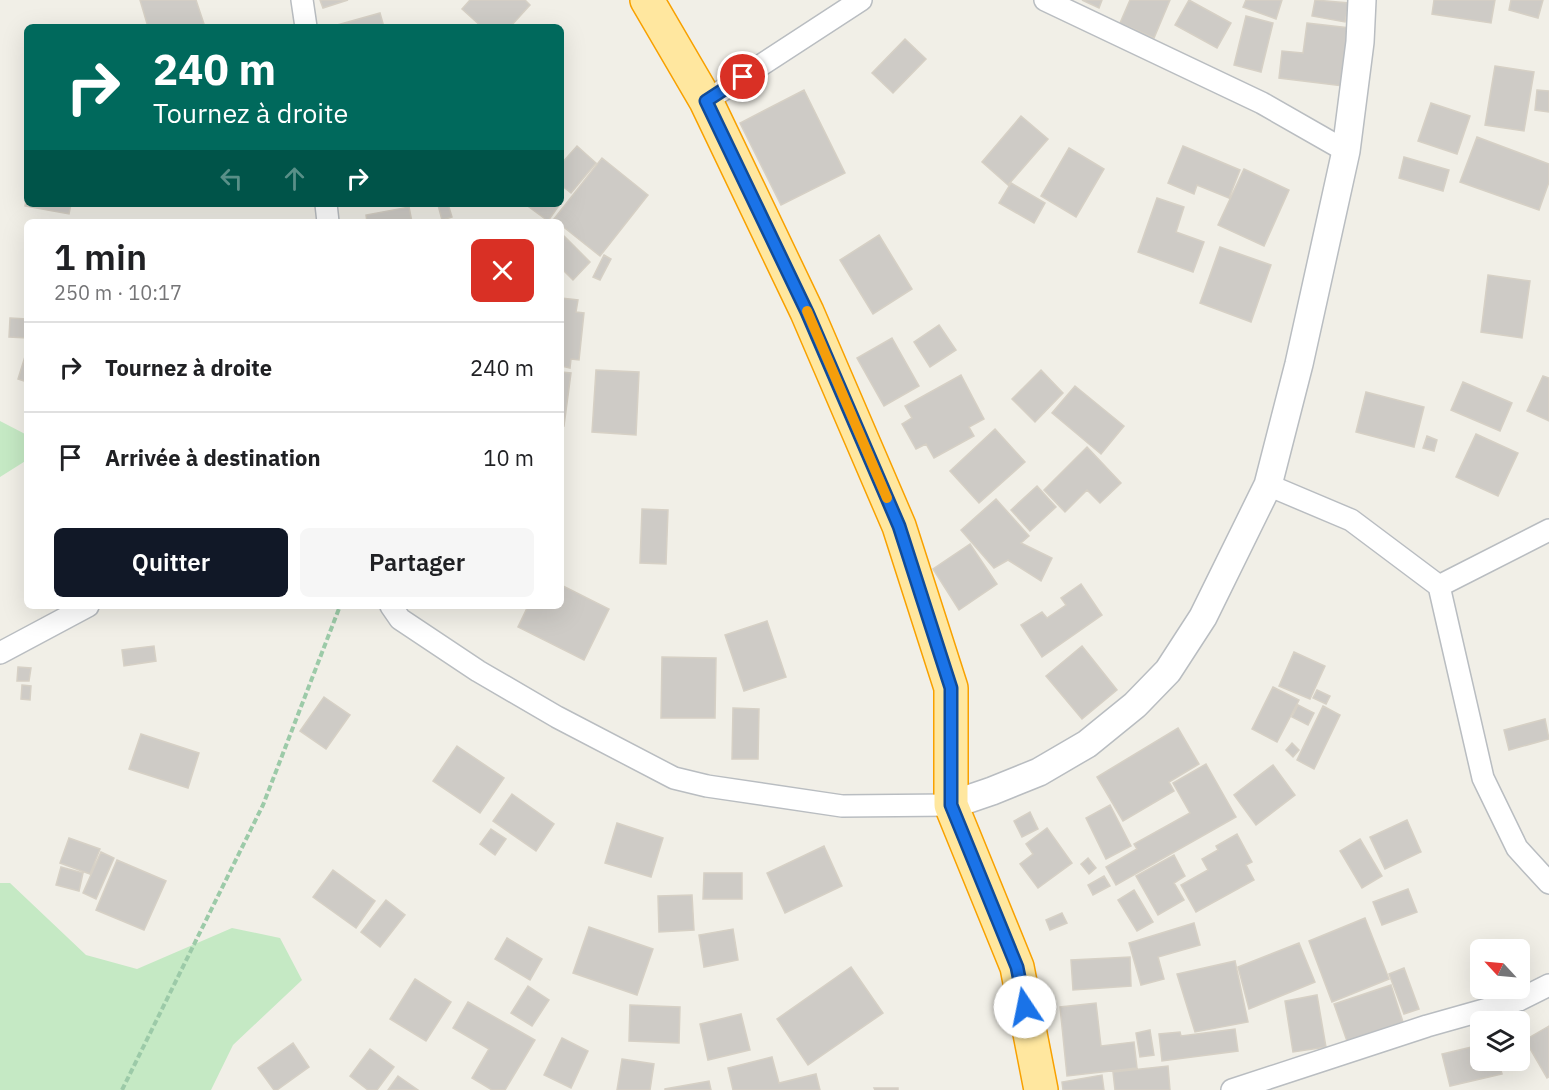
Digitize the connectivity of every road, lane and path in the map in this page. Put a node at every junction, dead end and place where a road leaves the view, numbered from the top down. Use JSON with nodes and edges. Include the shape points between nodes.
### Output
{"nodes":[{"id":1,"x":302,"y":0,"type":"edge"},
{"id":2,"x":647,"y":0,"type":"edge"},
{"id":3,"x":861,"y":0,"type":"edge"},
{"id":4,"x":1046,"y":0,"type":"edge"},
{"id":5,"x":1362,"y":0,"type":"edge"},
{"id":6,"x":306,"y":24,"type":"edge"},
{"id":7,"x":706,"y":101,"type":"junction"},
{"id":8,"x":1346,"y":151,"type":"junction"},
{"id":9,"x":1268,"y":485,"type":"junction"},
{"id":10,"x":1549,"y":530,"type":"edge"},
{"id":11,"x":1439,"y":586,"type":"junction"},
{"id":12,"x":82,"y":609,"type":"edge"},
{"id":13,"x":339,"y":609,"type":"edge"},
{"id":14,"x":393,"y":609,"type":"edge"},
{"id":15,"x":0,"y":653,"type":"edge"},
{"id":16,"x":951,"y":805,"type":"junction"},
{"id":17,"x":1549,"y":883,"type":"edge"},
{"id":18,"x":1549,"y":985,"type":"edge"},
{"id":19,"x":122,"y":1090,"type":"edge"},
{"id":20,"x":1041,"y":1090,"type":"edge"},
{"id":21,"x":1232,"y":1090,"type":"edge"}],
"edges":[{"from":1,"to":6,"type":"street"},
{"from":2,"to":7,"type":"highway"},
{"from":3,"to":7,"type":"street"},
{"from":4,"to":8,"type":"street","via":[[1262,103]]},
{"from":5,"to":8,"type":"street"},
{"from":7,"to":16,"type":"highway","via":[[807,312],[899,526],[951,688]]},
{"from":8,"to":9,"type":"street"},
{"from":9,"to":11,"type":"street","via":[[1351,519]]},
{"from":9,"to":16,"type":"street","via":[[1203,617],[1168,671],[1135,705],[1087,744],[1039,772]]},
{"from":10,"to":11,"type":"street"},
{"from":11,"to":17,"type":"street","via":[[1483,778],[1517,848]]},
{"from":12,"to":15,"type":"street"},
{"from":13,"to":19,"type":"path","via":[[263,805]]},
{"from":14,"to":16,"type":"street","via":[[400,619],[478,671],[674,778],[842,806]]},
{"from":16,"to":20,"type":"highway","via":[[1017,967]]},
{"from":18,"to":21,"type":"street","via":[[1519,999]]}]}
